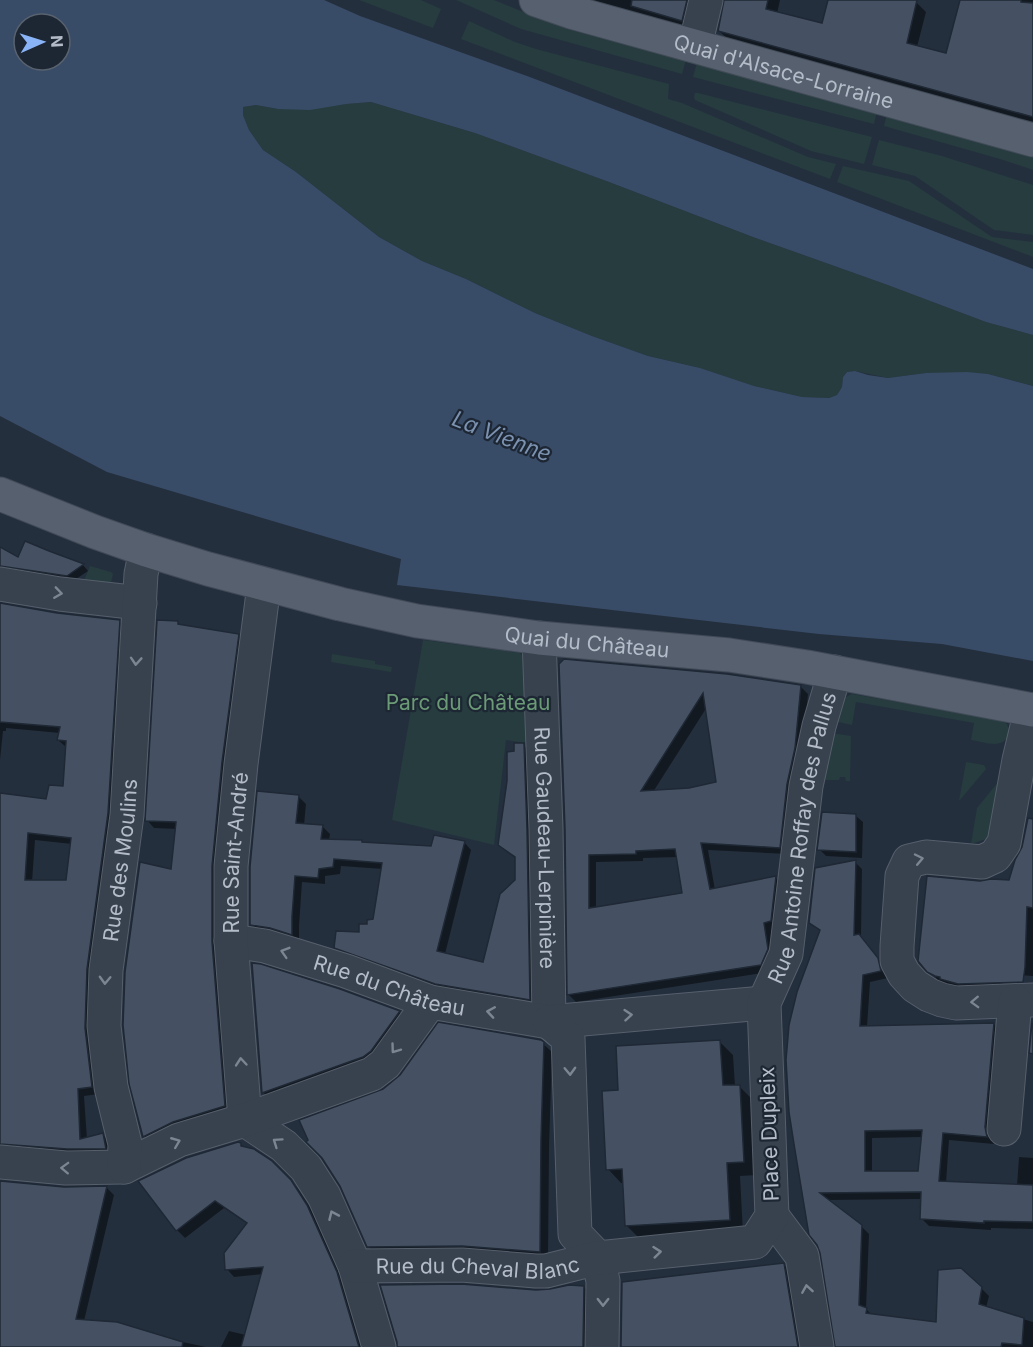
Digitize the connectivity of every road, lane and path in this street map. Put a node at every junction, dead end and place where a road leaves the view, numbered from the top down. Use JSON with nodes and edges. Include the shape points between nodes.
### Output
{"nodes":[{"id":1,"x":536,"y":0,"type":"edge"},
{"id":2,"x":706,"y":0,"type":"edge"},
{"id":3,"x":695,"y":46,"type":"junction"},
{"id":4,"x":1033,"y":140,"type":"edge"},
{"id":5,"x":0,"y":494,"type":"edge"},
{"id":6,"x":146,"y":550,"type":"junction"},
{"id":7,"x":0,"y":584,"type":"edge"},
{"id":8,"x":264,"y":585,"type":"junction"},
{"id":9,"x":140,"y":603,"type":"junction"},
{"id":10,"x":539,"y":638,"type":"junction"},
{"id":11,"x":835,"y":672,"type":"junction"},
{"id":12,"x":1032,"y":710,"type":"edge"},
{"id":13,"x":231,"y":941,"type":"junction"},
{"id":14,"x":1024,"y":1001,"type":"edge"},
{"id":15,"x":430,"y":1002,"type":"junction"},
{"id":16,"x":764,"y":1003,"type":"junction"},
{"id":17,"x":549,"y":1022,"type":"junction"},
{"id":18,"x":245,"y":1120,"type":"junction"},
{"id":19,"x":1004,"y":1129,"type":"dead end"},
{"id":20,"x":0,"y":1162,"type":"edge"},
{"id":21,"x":124,"y":1167,"type":"junction"},
{"id":22,"x":772,"y":1216,"type":"junction"},
{"id":23,"x":598,"y":1258,"type":"junction"},
{"id":24,"x":355,"y":1266,"type":"junction"},
{"id":25,"x":379,"y":1347,"type":"edge"},
{"id":26,"x":602,"y":1347,"type":"edge"},
{"id":27,"x":817,"y":1347,"type":"edge"}],
"edges":[{"from":1,"to":3,"type":"main road","name":"Quai d'Alsace-Lorraine"},
{"from":2,"to":3,"type":"street"},
{"from":3,"to":4,"type":"main road","name":"Quai d'Alsace-Lorraine"},
{"from":5,"to":6,"type":"main road","name":"Quai du Château"},
{"from":6,"to":8,"type":"main road","name":"Quai du Château"},
{"from":6,"to":9,"type":"street","name":"Rue des Moulins"},
{"from":7,"to":9,"type":"street","one_way":true},
{"from":8,"to":10,"type":"main road","name":"Quai du Château","via":[[417,621]]},
{"from":8,"to":13,"type":"street","name":"Rue Saint-André","via":[[231,867]]},
{"from":9,"to":21,"type":"street","name":"Rue des Moulins","one_way":true,"via":[[127,815],[106,970],[104,1026],[111,1087],[125,1144]]},
{"from":10,"to":11,"type":"main road","name":"Quai du Château","via":[[729,655]]},
{"from":10,"to":17,"type":"street","name":"Rue Gaudeau-Lerpinière"},
{"from":11,"to":12,"type":"main road","name":"Quai du Château"},
{"from":11,"to":16,"type":"street","name":"Rue Antoine Roffay des Pallus","via":[[806,786],[786,954]]},
{"from":14,"to":12,"type":"street","one_way":true,"via":[[956,1003],[929,995],[904,974],[897,961],[897,946],[902,876],[909,861],[926,857],[982,862],[995,856],[1004,843]]},
{"from":15,"to":13,"type":"street","name":"Rue du Château","one_way":true,"via":[[265,946]]},
{"from":18,"to":13,"type":"street","name":"Rue Saint-André","one_way":true},
{"from":14,"to":19,"type":"street"},
{"from":17,"to":15,"type":"street","name":"Rue du Château","one_way":true},
{"from":15,"to":18,"type":"street","one_way":true,"via":[[385,1064],[372,1074]]},
{"from":17,"to":16,"type":"street","one_way":true},
{"from":16,"to":22,"type":"street","name":"Place Dupleix"},
{"from":17,"to":23,"type":"street","one_way":true,"via":[[568,1038],[575,1234]]},
{"from":21,"to":18,"type":"street","one_way":true,"via":[[178,1140]]},
{"from":24,"to":18,"type":"street","one_way":true,"via":[[324,1196],[306,1168],[284,1146]]},
{"from":21,"to":20,"type":"street","one_way":true,"via":[[66,1168]]},
{"from":23,"to":22,"type":"street","name":"Place Dupleix","one_way":true,"via":[[755,1242]]},
{"from":27,"to":22,"type":"street","one_way":true,"via":[[802,1256]]},
{"from":23,"to":24,"type":"street","name":"Rue du Cheval Blanc","via":[[536,1272],[462,1265]]},
{"from":23,"to":26,"type":"street","one_way":true,"via":[[603,1281]]},
{"from":24,"to":25,"type":"street"}]}
